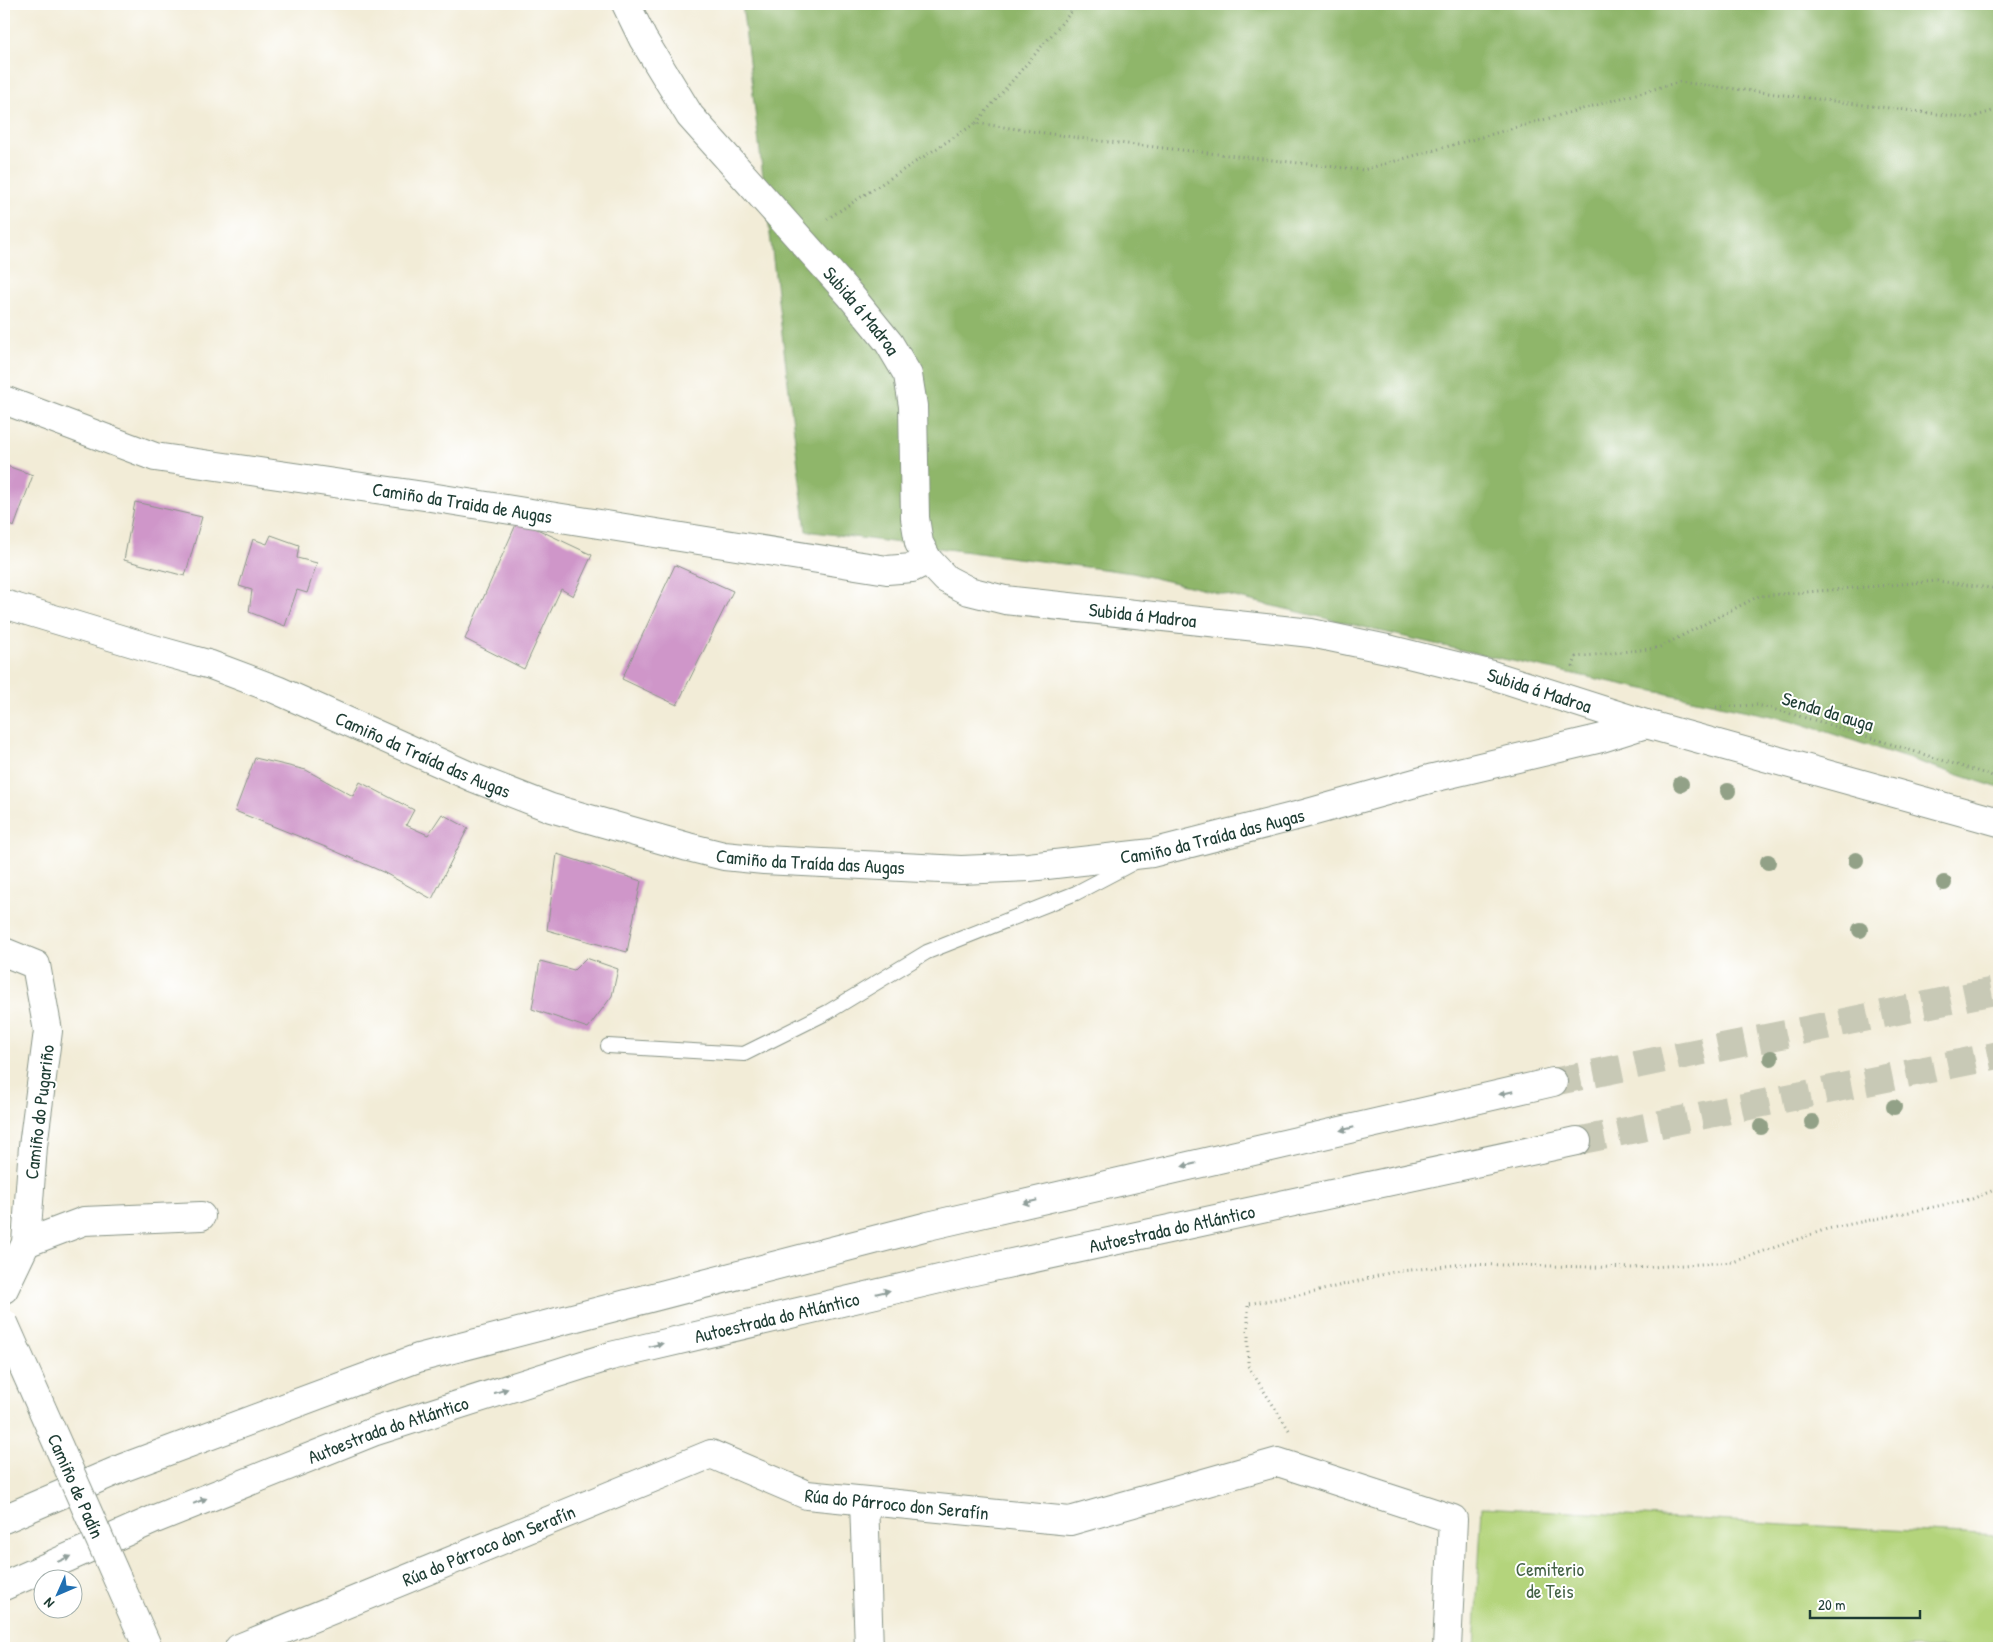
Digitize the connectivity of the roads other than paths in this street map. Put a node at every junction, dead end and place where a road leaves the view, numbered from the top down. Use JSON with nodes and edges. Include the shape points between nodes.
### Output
{"nodes":[{"id":1,"x":626,"y":4,"type":"edge"},
{"id":2,"x":4,"y":400,"type":"edge"},
{"id":3,"x":928,"y":560,"type":"junction"},
{"id":4,"x":4,"y":604,"type":"edge"},
{"id":5,"x":1646,"y":724,"type":"junction"},
{"id":6,"x":1999,"y":822,"type":"edge"},
{"id":7,"x":1152,"y":853,"type":"junction"},
{"id":8,"x":4,"y":952,"type":"edge"},
{"id":9,"x":608,"y":1046,"type":"dead end"},
{"id":10,"x":1553,"y":1082,"type":"tunnel mouth"},
{"id":11,"x":1577,"y":1141,"type":"tunnel mouth"},
{"id":12,"x":201,"y":1216,"type":"dead end"},
{"id":13,"x":26,"y":1243,"type":"junction"},
{"id":14,"x":4,"y":1289,"type":"edge"},
{"id":15,"x":4,"y":1323,"type":"edge"},
{"id":16,"x":864,"y":1501,"type":"junction"},
{"id":17,"x":4,"y":1519,"type":"edge"},
{"id":18,"x":4,"y":1586,"type":"edge"},
{"id":19,"x":148,"y":1648,"type":"edge"},
{"id":20,"x":239,"y":1648,"type":"edge"},
{"id":21,"x":870,"y":1648,"type":"edge"},
{"id":22,"x":1447,"y":1648,"type":"edge"}],
"edges":[{"from":1,"to":3,"type":"main road","name":"Subida á Madroa","via":[[643,39],[690,116],[850,295],[889,343],[908,375],[913,406],[915,518],[919,543]]},
{"from":2,"to":3,"type":"main road","name":"Camiño da Traida de Augas","via":[[155,457],[887,570],[912,568]]},
{"from":3,"to":5,"type":"main road","name":"Subida á Madroa","via":[[946,579],[969,591],[1005,600],[1311,633],[1489,674]]},
{"from":4,"to":7,"type":"main road","name":"Camiño da Traída das Augas","via":[[212,665],[551,808],[724,856],[848,866],[961,870],[1030,867]]},
{"from":5,"to":6,"type":"main road","name":"Subida á Madroa"},
{"from":5,"to":7,"type":"main road","name":"Camiño da Traída das Augas"},
{"from":7,"to":9,"type":"lane","via":[[1076,894],[927,952],[828,1012],[744,1054]]},
{"from":8,"to":13,"type":"main road","name":"Camiño do Pugariño","via":[[36,965],[48,1031],[33,1146]]},
{"from":10,"to":17,"type":"main road","one_way":true,"via":[[928,1226],[418,1358],[125,1467]]},
{"from":18,"to":11,"type":"main road","name":"Autoestrada do Atlántico","one_way":true,"via":[[155,1519],[373,1432],[612,1356],[965,1273]]},
{"from":12,"to":13,"type":"main road","via":[[84,1222]]},
{"from":13,"to":14,"type":"main road","name":"Camiño do Pugariño"},
{"from":15,"to":19,"type":"main road","name":"Camiño de Padín","bridge":true},
{"from":16,"to":20,"type":"main road","name":"Rúa do Párroco don Serafín","via":[[807,1495],[711,1454]]},
{"from":16,"to":21,"type":"main road","name":"Rúa do Párroco don Serafín"},
{"from":16,"to":22,"type":"main road","name":"Rúa do Párroco don Serafín","via":[[1070,1521],[1278,1462],[1453,1519]]}]}
